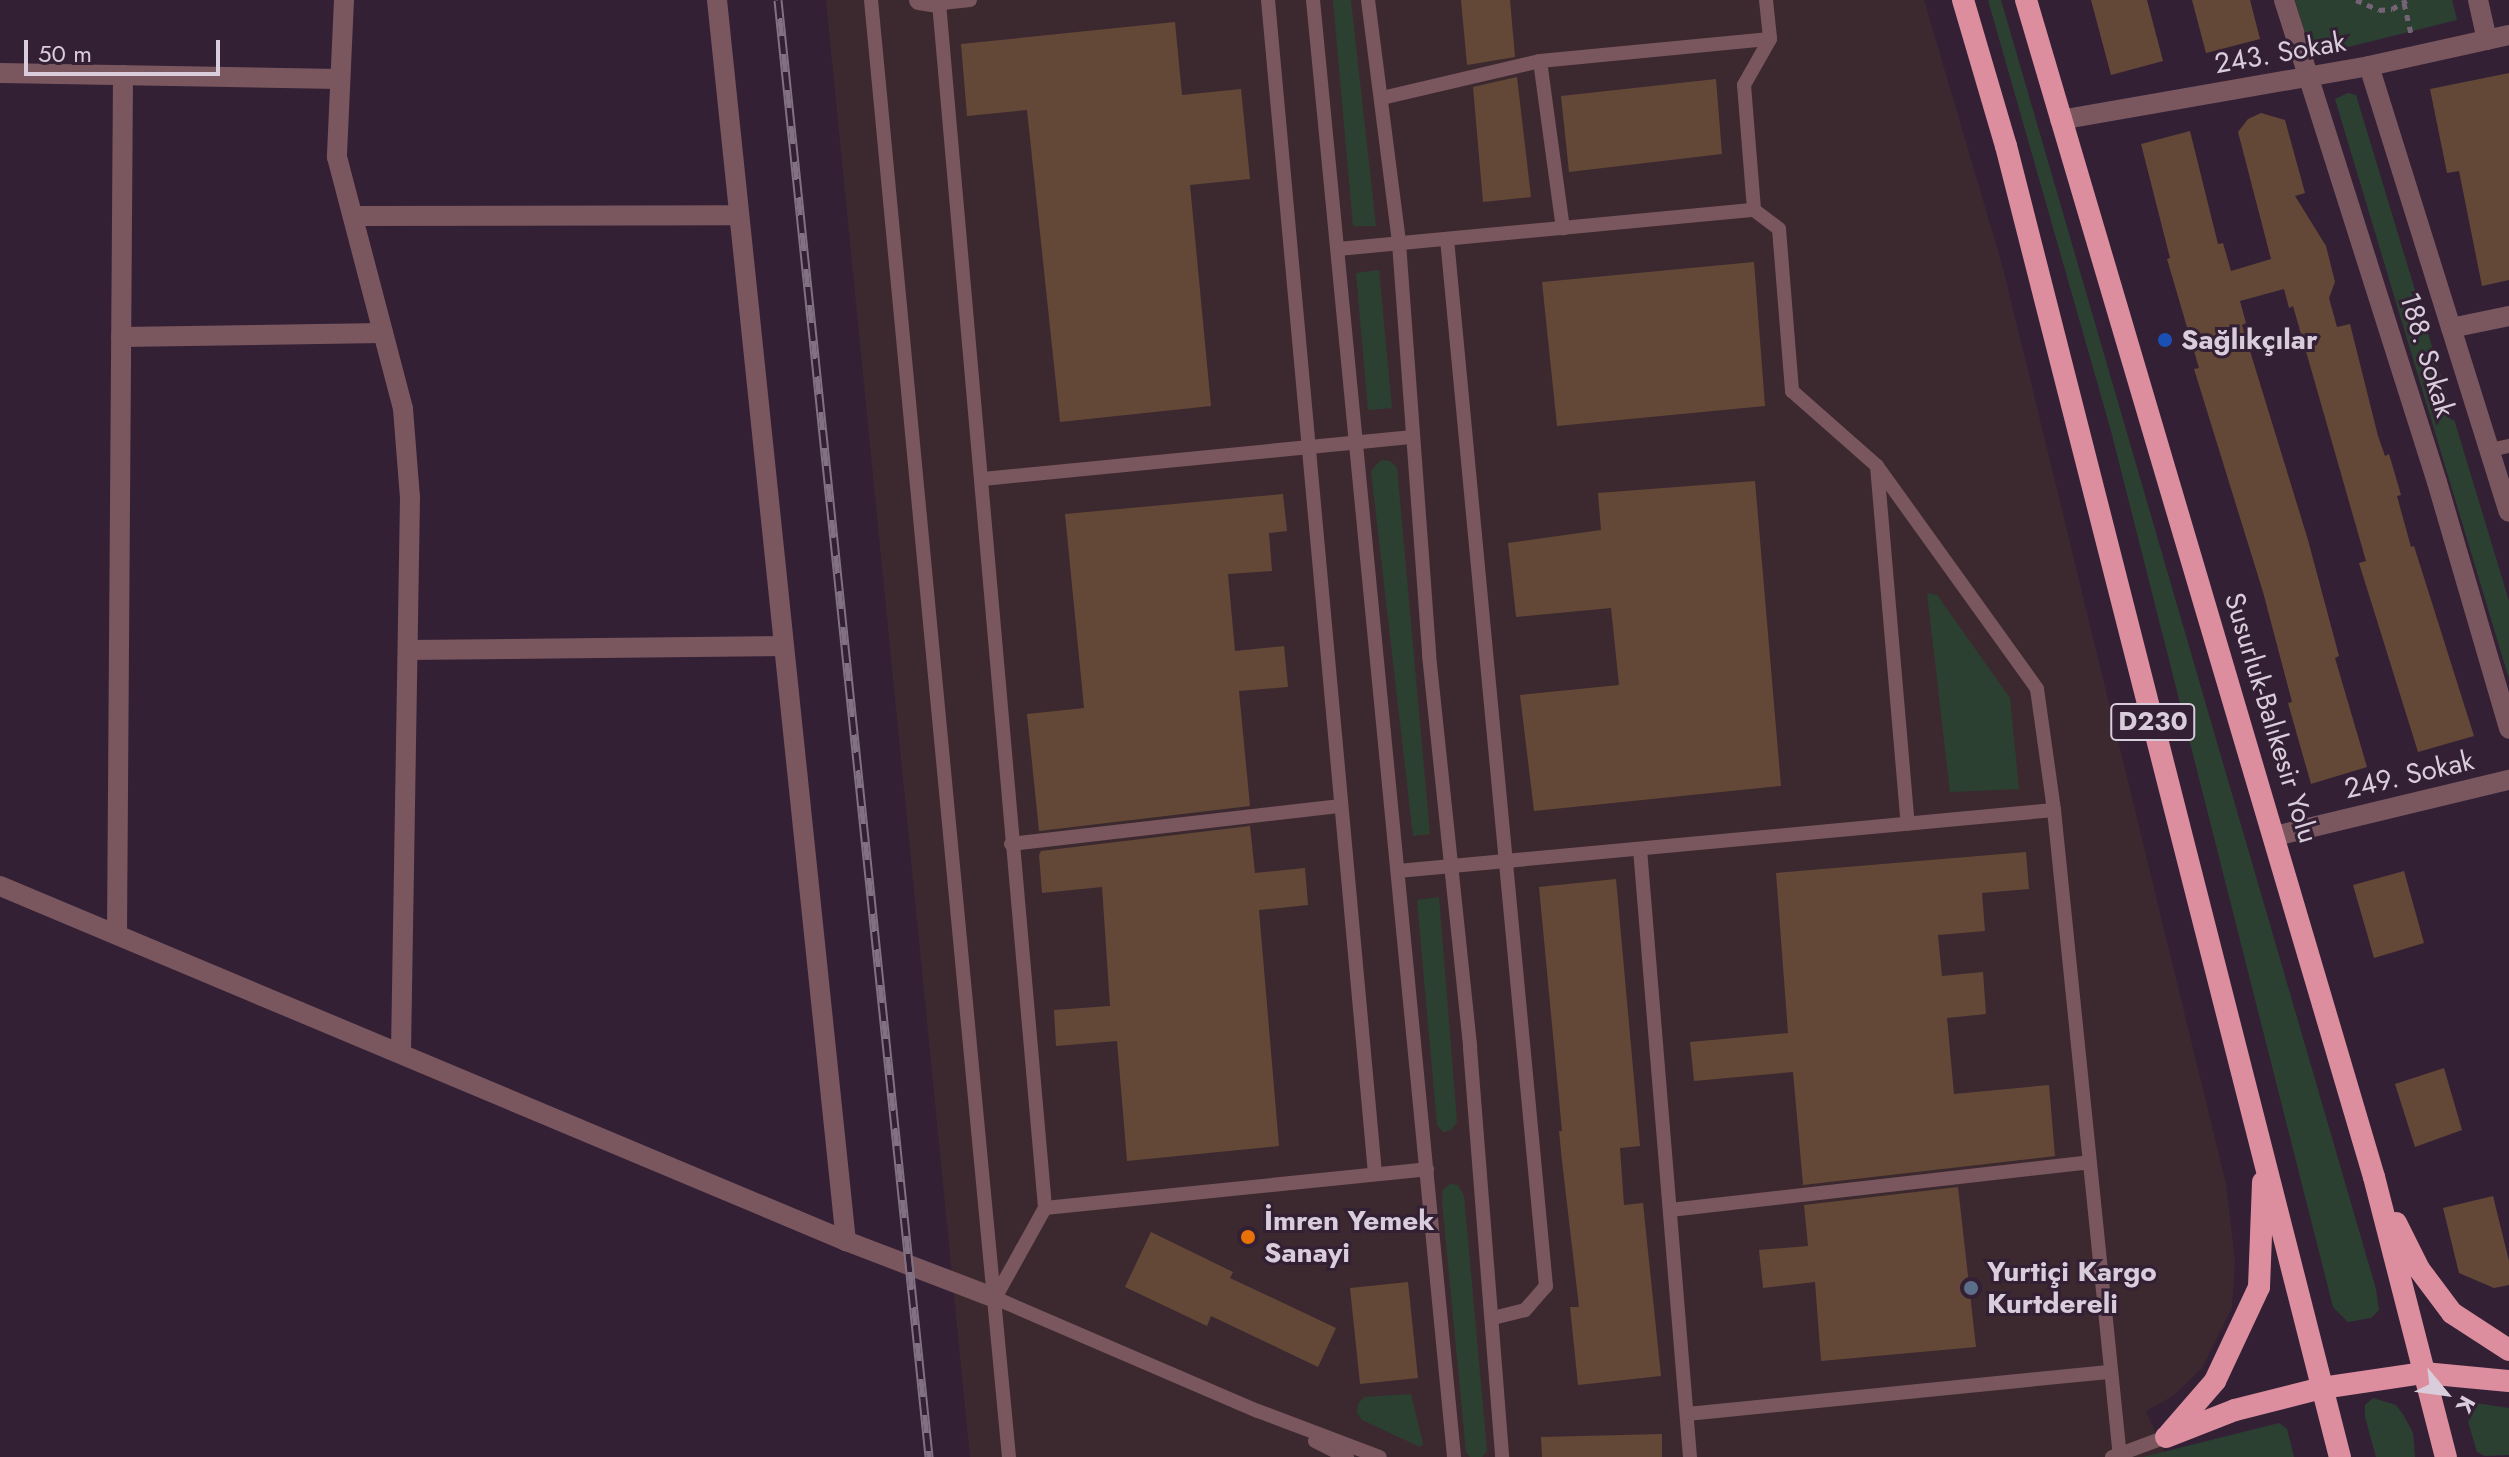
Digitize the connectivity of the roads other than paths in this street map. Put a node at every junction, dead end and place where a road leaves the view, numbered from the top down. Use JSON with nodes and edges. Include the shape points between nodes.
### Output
{"nodes":[{"id":1,"x":344,"y":0,"type":"edge"},
{"id":2,"x":717,"y":0,"type":"edge"},
{"id":3,"x":871,"y":0,"type":"edge"},
{"id":4,"x":970,"y":0,"type":"edge"},
{"id":5,"x":1268,"y":0,"type":"edge"},
{"id":6,"x":1313,"y":0,"type":"edge"},
{"id":7,"x":1368,"y":0,"type":"edge"},
{"id":8,"x":1766,"y":0,"type":"edge"},
{"id":9,"x":1963,"y":0,"type":"edge"},
{"id":10,"x":2026,"y":0,"type":"edge"},
{"id":11,"x":2284,"y":0,"type":"edge"},
{"id":12,"x":2478,"y":0,"type":"edge"},
{"id":13,"x":929,"y":2,"type":"edge"},
{"id":14,"x":2509,"y":35,"type":"edge"},
{"id":15,"x":1770,"y":39,"type":"junction"},
{"id":16,"x":2487,"y":40,"type":"junction"},
{"id":17,"x":1540,"y":61,"type":"junction"},
{"id":18,"x":2369,"y":66,"type":"junction"},
{"id":19,"x":0,"y":73,"type":"edge"},
{"id":20,"x":123,"y":75,"type":"junction"},
{"id":21,"x":2310,"y":77,"type":"junction"},
{"id":22,"x":338,"y":79,"type":"junction"},
{"id":23,"x":1382,"y":98,"type":"junction"},
{"id":24,"x":2060,"y":120,"type":"junction"},
{"id":25,"x":1754,"y":210,"type":"junction"},
{"id":26,"x":739,"y":215,"type":"junction"},
{"id":27,"x":353,"y":216,"type":"junction"},
{"id":28,"x":1563,"y":228,"type":"junction"},
{"id":29,"x":1447,"y":239,"type":"junction"},
{"id":30,"x":1399,"y":243,"type":"junction"},
{"id":31,"x":1338,"y":249,"type":"junction"},
{"id":32,"x":2509,"y":316,"type":"edge"},
{"id":33,"x":2451,"y":328,"type":"junction"},
{"id":34,"x":383,"y":333,"type":"junction"},
{"id":35,"x":121,"y":337,"type":"junction"},
{"id":36,"x":1413,"y":437,"type":"junction"},
{"id":37,"x":1356,"y":443,"type":"junction"},
{"id":38,"x":1308,"y":448,"type":"junction"},
{"id":39,"x":2499,"y":448,"type":"edge"},
{"id":40,"x":1877,"y":466,"type":"junction"},
{"id":41,"x":983,"y":479,"type":"junction"},
{"id":42,"x":2509,"y":512,"type":"edge"},
{"id":43,"x":784,"y":646,"type":"junction"},
{"id":44,"x":408,"y":650,"type":"junction"},
{"id":45,"x":2509,"y":729,"type":"edge"},
{"id":46,"x":2509,"y":780,"type":"edge"},
{"id":47,"x":1341,"y":806,"type":"junction"},
{"id":48,"x":2054,"y":810,"type":"junction"},
{"id":49,"x":1908,"y":824,"type":"junction"},
{"id":50,"x":2275,"y":836,"type":"junction"},
{"id":51,"x":1011,"y":844,"type":"junction"},
{"id":52,"x":1640,"y":849,"type":"junction"},
{"id":53,"x":1504,"y":861,"type":"junction"},
{"id":54,"x":1454,"y":866,"type":"junction"},
{"id":55,"x":1398,"y":871,"type":"junction"},
{"id":56,"x":0,"y":886,"type":"edge"},
{"id":57,"x":117,"y":934,"type":"junction"},
{"id":58,"x":401,"y":1053,"type":"junction"},
{"id":59,"x":2264,"y":1157,"type":"junction"},
{"id":60,"x":2089,"y":1162,"type":"junction"},
{"id":61,"x":1427,"y":1169,"type":"junction"},
{"id":62,"x":1375,"y":1173,"type":"junction"},
{"id":63,"x":2374,"y":1177,"type":"junction"},
{"id":64,"x":1045,"y":1208,"type":"junction"},
{"id":65,"x":1670,"y":1210,"type":"junction"},
{"id":66,"x":846,"y":1241,"type":"junction"},
{"id":67,"x":995,"y":1298,"type":"junction"},
{"id":68,"x":1493,"y":1318,"type":"junction"},
{"id":69,"x":2509,"y":1350,"type":"edge"},
{"id":70,"x":2111,"y":1372,"type":"junction"},
{"id":71,"x":2424,"y":1373,"type":"junction"},
{"id":72,"x":2509,"y":1381,"type":"edge"},
{"id":73,"x":2322,"y":1388,"type":"junction"},
{"id":74,"x":1258,"y":1411,"type":"junction"},
{"id":75,"x":1687,"y":1414,"type":"junction"},
{"id":76,"x":2166,"y":1437,"type":"junction"},
{"id":77,"x":2117,"y":1456,"type":"edge"},
{"id":78,"x":1009,"y":1457,"type":"edge"},
{"id":79,"x":1347,"y":1457,"type":"edge"},
{"id":80,"x":1380,"y":1457,"type":"edge"},
{"id":81,"x":1454,"y":1457,"type":"edge"},
{"id":82,"x":1502,"y":1457,"type":"edge"},
{"id":83,"x":1690,"y":1457,"type":"edge"},
{"id":84,"x":2340,"y":1457,"type":"edge"},
{"id":85,"x":2446,"y":1457,"type":"edge"}],
"edges":[{"from":1,"to":22,"type":"street"},
{"from":2,"to":26,"type":"street"},
{"from":3,"to":67,"type":"lane"},
{"from":4,"to":13,"type":"lane"},
{"from":5,"to":38,"type":"lane"},
{"from":6,"to":31,"type":"lane"},
{"from":7,"to":23,"type":"lane"},
{"from":8,"to":15,"type":"lane"},
{"from":9,"to":59,"type":"highway","number":"D230","via":[[2010,161]]},
{"from":10,"to":24,"type":"highway","name":"Susurluk-Balıkesir Yolu","number":"D230"},
{"from":11,"to":21,"type":"street","name":"188. Sokak"},
{"from":12,"to":16,"type":"street"},
{"from":13,"to":41,"type":"lane"},
{"from":14,"to":16,"type":"street","name":"243. Sokak"},
{"from":15,"to":17,"type":"lane"},
{"from":15,"to":25,"type":"lane","via":[[1744,85]]},
{"from":16,"to":18,"type":"street","name":"243. Sokak"},
{"from":17,"to":23,"type":"lane"},
{"from":17,"to":28,"type":"lane"},
{"from":18,"to":21,"type":"street","name":"243. Sokak"},
{"from":18,"to":33,"type":"street","name":"188. Sokak"},
{"from":19,"to":20,"type":"street"},
{"from":20,"to":22,"type":"street"},
{"from":20,"to":35,"type":"street"},
{"from":21,"to":24,"type":"street","name":"243. Sokak"},
{"from":21,"to":45,"type":"street","name":"188. Sokak"},
{"from":22,"to":27,"type":"street","via":[[337,157]]},
{"from":23,"to":30,"type":"lane"},
{"from":24,"to":50,"type":"highway","name":"Susurluk-Balıkesir Yolu","number":"D230"},
{"from":25,"to":28,"type":"lane"},
{"from":25,"to":40,"type":"lane","via":[[1779,229],[1792,391]]},
{"from":26,"to":27,"type":"street"},
{"from":26,"to":43,"type":"street"},
{"from":27,"to":34,"type":"street"},
{"from":28,"to":29,"type":"lane"},
{"from":29,"to":30,"type":"lane"},
{"from":29,"to":53,"type":"lane"},
{"from":30,"to":31,"type":"lane"},
{"from":30,"to":36,"type":"lane"},
{"from":31,"to":37,"type":"lane"},
{"from":32,"to":33,"type":"street"},
{"from":33,"to":39,"type":"street","name":"188. Sokak"},
{"from":34,"to":35,"type":"street"},
{"from":34,"to":44,"type":"street","via":[[403,409],[409,483]]},
{"from":35,"to":57,"type":"street"},
{"from":36,"to":37,"type":"lane"},
{"from":36,"to":54,"type":"lane","via":[[1429,655]]},
{"from":37,"to":38,"type":"lane"},
{"from":37,"to":55,"type":"lane"},
{"from":38,"to":41,"type":"lane"},
{"from":38,"to":47,"type":"lane"},
{"from":39,"to":42,"type":"street","name":"188. Sokak"},
{"from":40,"to":48,"type":"lane","via":[[2037,689]]},
{"from":40,"to":49,"type":"lane"},
{"from":41,"to":51,"type":"lane"},
{"from":43,"to":44,"type":"street"},
{"from":43,"to":66,"type":"street"},
{"from":44,"to":58,"type":"street"},
{"from":46,"to":50,"type":"street","name":"249. Sokak"},
{"from":47,"to":51,"type":"lane"},
{"from":47,"to":62,"type":"lane"},
{"from":48,"to":49,"type":"lane"},
{"from":48,"to":60,"type":"lane"},
{"from":49,"to":52,"type":"lane"},
{"from":50,"to":63,"type":"highway","name":"Susurluk-Balıkesir Yolu","number":"D230"},
{"from":51,"to":64,"type":"lane"},
{"from":52,"to":53,"type":"lane"},
{"from":52,"to":65,"type":"lane"},
{"from":53,"to":54,"type":"lane"},
{"from":53,"to":68,"type":"lane","via":[[1546,1286],[1525,1310]]},
{"from":54,"to":55,"type":"lane"},
{"from":54,"to":68,"type":"lane"},
{"from":55,"to":61,"type":"lane"},
{"from":56,"to":57,"type":"street"},
{"from":57,"to":58,"type":"street"},
{"from":58,"to":66,"type":"street"},
{"from":59,"to":73,"type":"highway","number":"D230"},
{"from":59,"to":76,"type":"highway","via":[[2259,1287],[2215,1381]]},
{"from":60,"to":65,"type":"lane"},
{"from":60,"to":70,"type":"lane"},
{"from":61,"to":62,"type":"lane"},
{"from":61,"to":81,"type":"lane"},
{"from":62,"to":64,"type":"lane"},
{"from":63,"to":69,"type":"highway","via":[[2419,1269],[2452,1313]]},
{"from":63,"to":71,"type":"highway","name":"Susurluk-Balıkesir Yolu","number":"D230"},
{"from":64,"to":67,"type":"lane"},
{"from":65,"to":75,"type":"lane"},
{"from":66,"to":67,"type":"street"},
{"from":67,"to":74,"type":"lane"},
{"from":67,"to":78,"type":"lane"},
{"from":68,"to":82,"type":"lane"},
{"from":70,"to":75,"type":"lane"},
{"from":70,"to":77,"type":"lane"},
{"from":71,"to":72,"type":"highway"},
{"from":71,"to":73,"type":"highway"},
{"from":71,"to":85,"type":"highway","name":"Susurluk-Balıkesir Yolu","number":"D230"},
{"from":73,"to":76,"type":"highway","via":[[2235,1410]]},
{"from":73,"to":84,"type":"highway","number":"D230"},
{"from":74,"to":79,"type":"lane"},
{"from":74,"to":80,"type":"lane"},
{"from":75,"to":83,"type":"lane"},
{"from":76,"to":77,"type":"lane"}]}
